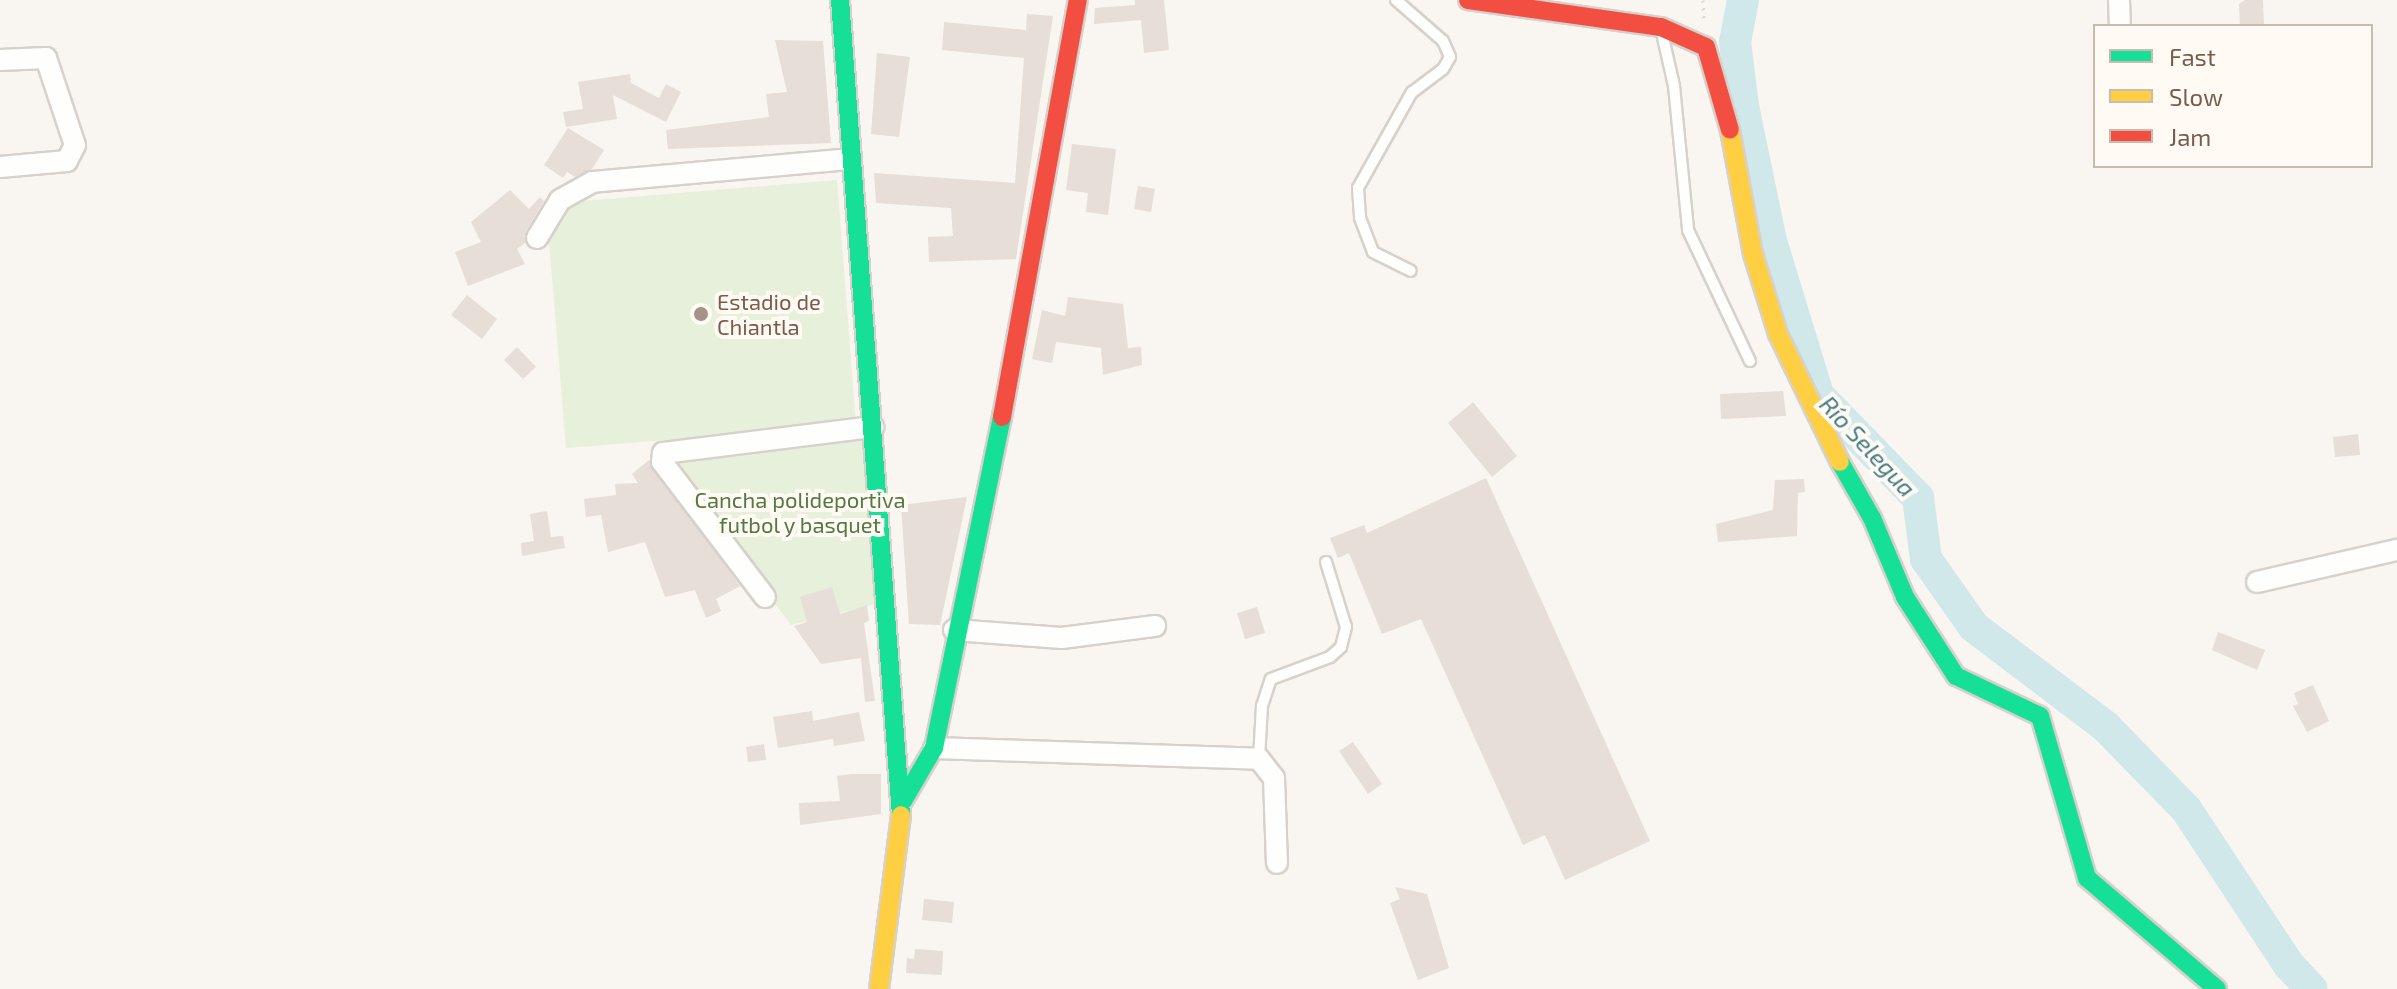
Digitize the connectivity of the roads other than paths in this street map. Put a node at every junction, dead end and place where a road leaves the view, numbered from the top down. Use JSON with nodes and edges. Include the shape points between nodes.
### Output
{"nodes":[{"id":1,"x":826,"y":0,"type":"edge"},
{"id":2,"x":840,"y":0,"type":"edge"},
{"id":3,"x":1078,"y":0,"type":"edge"},
{"id":4,"x":1396,"y":0,"type":"edge"},
{"id":5,"x":1468,"y":0,"type":"edge"},
{"id":6,"x":2119,"y":0,"type":"edge"},
{"id":7,"x":2120,"y":24,"type":"edge"},
{"id":8,"x":1661,"y":27,"type":"junction"},
{"id":9,"x":836,"y":34,"type":"junction"},
{"id":10,"x":0,"y":60,"type":"edge"},
{"id":11,"x":850,"y":159,"type":"junction"},
{"id":12,"x":0,"y":167,"type":"edge"},
{"id":13,"x":537,"y":238,"type":"dead end"},
{"id":14,"x":1411,"y":271,"type":"dead end"},
{"id":15,"x":1750,"y":361,"type":"dead end"},
{"id":16,"x":873,"y":427,"type":"junction"},
{"id":17,"x":2397,"y":550,"type":"edge"},
{"id":18,"x":1326,"y":562,"type":"dead end"},
{"id":19,"x":2257,"y":582,"type":"dead end"},
{"id":20,"x":765,"y":597,"type":"dead end"},
{"id":21,"x":1155,"y":626,"type":"dead end"},
{"id":22,"x":954,"y":630,"type":"junction"},
{"id":23,"x":934,"y":748,"type":"junction"},
{"id":24,"x":1259,"y":759,"type":"junction"},
{"id":25,"x":903,"y":801,"type":"junction"},
{"id":26,"x":1277,"y":863,"type":"dead end"},
{"id":27,"x":879,"y":989,"type":"edge"},
{"id":28,"x":2217,"y":989,"type":"edge"}],
"edges":[{"from":1,"to":9,"type":"street"},
{"from":2,"to":9,"type":"street"},
{"from":3,"to":22,"type":"street","via":[[1035,254]]},
{"from":4,"to":14,"type":"lane","via":[[1443,41],[1450,57],[1443,69],[1412,92],[1358,188],[1360,218],[1373,252]]},
{"from":5,"to":8,"type":"street"},
{"from":6,"to":7,"type":"street"},
{"from":8,"to":15,"type":"lane","via":[[1674,86],[1688,230]]},
{"from":8,"to":28,"type":"street","via":[[1706,47],[1739,163],[1753,254],[1778,334],[1813,414],[1872,518],[1905,597],[1956,676],[2040,716],[2087,878]]},
{"from":9,"to":11,"type":"street","via":[[841,140]]},
{"from":10,"to":12,"type":"street","via":[[46,58],[75,145],[67,161]]},
{"from":11,"to":13,"type":"street","via":[[592,182],[560,200]]},
{"from":11,"to":16,"type":"street"},
{"from":16,"to":20,"type":"street","via":[[672,447],[663,453],[662,462]]},
{"from":16,"to":25,"type":"street"},
{"from":17,"to":19,"type":"street"},
{"from":18,"to":24,"type":"lane","via":[[1346,627],[1341,647],[1330,657],[1271,679],[1262,706]]},
{"from":21,"to":22,"type":"street","via":[[1062,638]]},
{"from":22,"to":23,"type":"street"},
{"from":23,"to":24,"type":"street"},
{"from":23,"to":25,"type":"street"},
{"from":24,"to":26,"type":"street","via":[[1274,778]]},
{"from":25,"to":27,"type":"street"}]}
